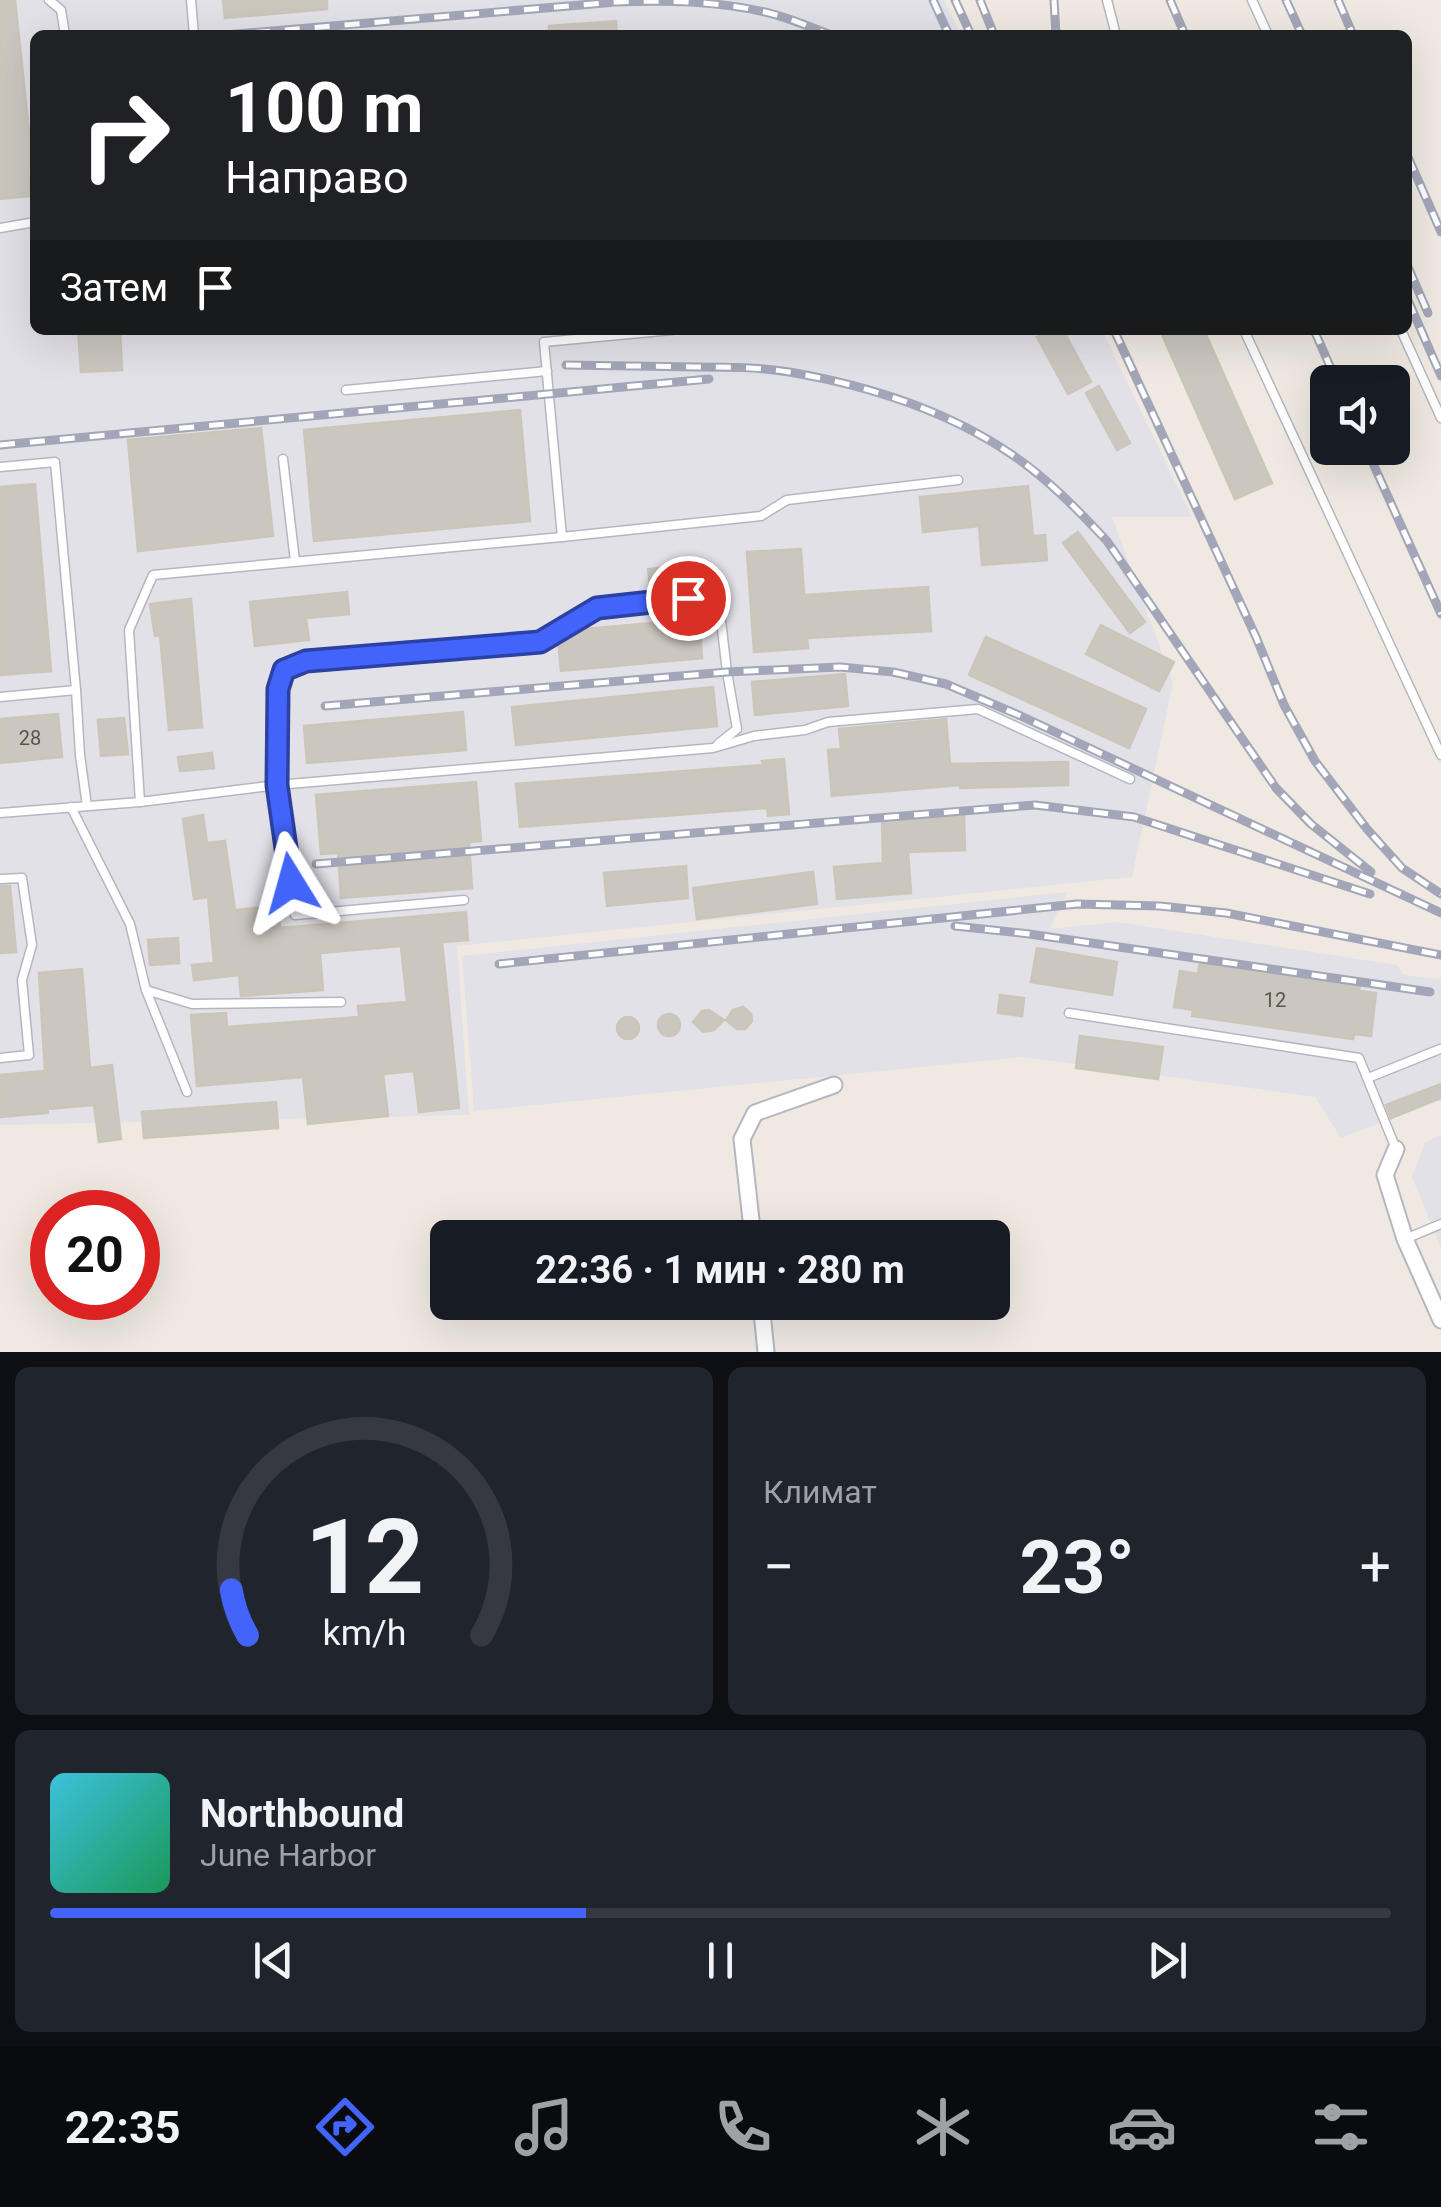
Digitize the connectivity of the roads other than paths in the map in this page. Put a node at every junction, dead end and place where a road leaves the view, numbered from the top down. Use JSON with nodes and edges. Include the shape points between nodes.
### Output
{"nodes":[{"id":1,"x":49,"y":0,"type":"edge"},
{"id":2,"x":191,"y":0,"type":"edge"},
{"id":3,"x":1107,"y":0,"type":"edge"},
{"id":4,"x":1252,"y":0,"type":"edge"},
{"id":5,"x":64,"y":30,"type":"edge"},
{"id":6,"x":194,"y":30,"type":"edge"},
{"id":7,"x":1115,"y":30,"type":"edge"},
{"id":8,"x":1266,"y":30,"type":"edge"},
{"id":9,"x":30,"y":223,"type":"edge"},
{"id":10,"x":0,"y":228,"type":"edge"},
{"id":11,"x":619,"y":335,"type":"edge"},
{"id":12,"x":1246,"y":335,"type":"edge"},
{"id":13,"x":1403,"y":335,"type":"edge"},
{"id":14,"x":547,"y":371,"type":"junction"},
{"id":15,"x":346,"y":390,"type":"dead end"},
{"id":16,"x":1441,"y":418,"type":"edge"},
{"id":17,"x":283,"y":459,"type":"dead end"},
{"id":18,"x":0,"y":467,"type":"edge"},
{"id":19,"x":958,"y":480,"type":"dead end"},
{"id":20,"x":562,"y":537,"type":"junction"},
{"id":21,"x":295,"y":561,"type":"junction"},
{"id":22,"x":76,"y":690,"type":"junction"},
{"id":23,"x":0,"y":698,"type":"edge"},
{"id":24,"x":713,"y":748,"type":"junction"},
{"id":25,"x":1441,"y":755,"type":"edge"},
{"id":26,"x":1130,"y":779,"type":"dead end"},
{"id":27,"x":277,"y":785,"type":"junction"},
{"id":28,"x":140,"y":802,"type":"junction"},
{"id":29,"x":87,"y":806,"type":"junction"},
{"id":30,"x":71,"y":807,"type":"junction"},
{"id":31,"x":0,"y":812,"type":"edge"},
{"id":32,"x":0,"y":879,"type":"edge"},
{"id":33,"x":464,"y":900,"type":"dead end"},
{"id":34,"x":146,"y":990,"type":"junction"},
{"id":35,"x":341,"y":1002,"type":"dead end"},
{"id":36,"x":1069,"y":1013,"type":"dead end"},
{"id":37,"x":1440,"y":1049,"type":"edge"},
{"id":38,"x":0,"y":1058,"type":"edge"},
{"id":39,"x":1368,"y":1078,"type":"junction"},
{"id":40,"x":834,"y":1086,"type":"dead end"},
{"id":41,"x":188,"y":1092,"type":"dead end"},
{"id":42,"x":1396,"y":1149,"type":"joint"},
{"id":43,"x":752,"y":1220,"type":"edge"},
{"id":44,"x":1441,"y":1224,"type":"edge"},
{"id":45,"x":1405,"y":1239,"type":"junction"},
{"id":46,"x":763,"y":1320,"type":"edge"},
{"id":47,"x":1441,"y":1320,"type":"edge"},
{"id":48,"x":766,"y":1352,"type":"edge"}],
"edges":[{"from":1,"to":5,"type":"lane","via":[[61,10]]},
{"from":2,"to":6,"type":"lane"},
{"from":3,"to":7,"type":"lane"},
{"from":4,"to":8,"type":"lane"},
{"from":9,"to":10,"type":"lane"},
{"from":11,"to":14,"type":"lane","via":[[544,342]]},
{"from":12,"to":25,"type":"lane"},
{"from":13,"to":16,"type":"lane"},
{"from":14,"to":15,"type":"lane"},
{"from":14,"to":20,"type":"lane"},
{"from":17,"to":21,"type":"lane"},
{"from":18,"to":22,"type":"lane","via":[[55,462]]},
{"from":19,"to":20,"type":"lane","via":[[787,500],[761,516]]},
{"from":20,"to":21,"type":"lane"},
{"from":21,"to":28,"type":"lane","via":[[153,575],[129,630]]},
{"from":22,"to":23,"type":"lane"},
{"from":22,"to":29,"type":"lane"},
{"from":24,"to":26,"type":"lane","via":[[828,722],[978,709]]},
{"from":24,"to":27,"type":"lane"},
{"from":24,"to":27,"type":"lane","via":[[737,729],[718,596],[597,608],[540,642],[306,661],[284,670]]},
{"from":27,"to":28,"type":"lane"},
{"from":27,"to":33,"type":"lane","via":[[295,915]]},
{"from":28,"to":29,"type":"lane"},
{"from":29,"to":30,"type":"lane"},
{"from":30,"to":31,"type":"lane"},
{"from":30,"to":34,"type":"lane","via":[[130,924]]},
{"from":32,"to":38,"type":"lane","via":[[22,878],[32,945],[22,980],[29,1055]]},
{"from":34,"to":35,"type":"lane","via":[[192,1004]]},
{"from":34,"to":41,"type":"lane"},
{"from":36,"to":39,"type":"lane","via":[[1359,1058]]},
{"from":37,"to":39,"type":"lane"},
{"from":39,"to":42,"type":"lane"},
{"from":40,"to":43,"type":"street","via":[[754,1114],[742,1139]]},
{"from":42,"to":45,"type":"street","via":[[1385,1175]]},
{"from":44,"to":45,"type":"lane"},
{"from":45,"to":47,"type":"street"},
{"from":46,"to":48,"type":"street"}]}
